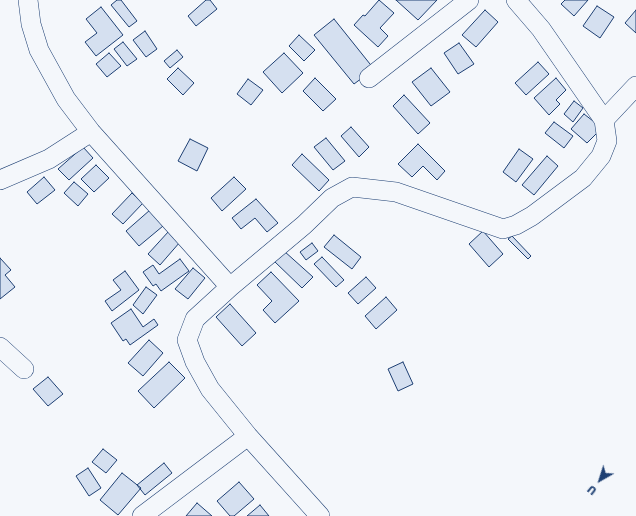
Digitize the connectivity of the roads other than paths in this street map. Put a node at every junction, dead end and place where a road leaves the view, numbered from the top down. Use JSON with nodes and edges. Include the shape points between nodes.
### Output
{"nodes":[{"id":1,"x":28,"y":0,"type":"edge"},
{"id":2,"x":469,"y":0,"type":"edge"},
{"id":3,"x":516,"y":0,"type":"edge"},
{"id":4,"x":369,"y":78,"type":"dead end"},
{"id":5,"x":636,"y":86,"type":"edge"},
{"id":6,"x":604,"y":120,"type":"junction"},
{"id":7,"x":91,"y":132,"type":"junction"},
{"id":8,"x":0,"y":180,"type":"edge"},
{"id":9,"x":230,"y":287,"type":"junction"},
{"id":10,"x":0,"y":347,"type":"edge"},
{"id":11,"x":24,"y":369,"type":"dead end"},
{"id":12,"x":248,"y":436,"type":"junction"},
{"id":13,"x":142,"y":516,"type":"edge"},
{"id":14,"x":320,"y":516,"type":"edge"}],
"edges":[{"from":1,"to":7,"type":"street","via":[[31,24],[39,50],[66,99]]},
{"from":2,"to":4,"type":"street"},
{"from":3,"to":6,"type":"street","via":[[541,29]]},
{"from":5,"to":6,"type":"street"},
{"from":6,"to":9,"type":"street","via":[[606,141],[601,156],[583,178],[562,196],[516,225],[503,229],[396,192],[352,187],[332,198]]},
{"from":7,"to":8,"type":"street","via":[[49,159]]},
{"from":7,"to":9,"type":"street"},
{"from":9,"to":12,"type":"street","via":[[195,320],[187,340],[195,362],[210,389]]},
{"from":10,"to":11,"type":"street"},
{"from":12,"to":13,"type":"street"},
{"from":12,"to":14,"type":"street"}]}
